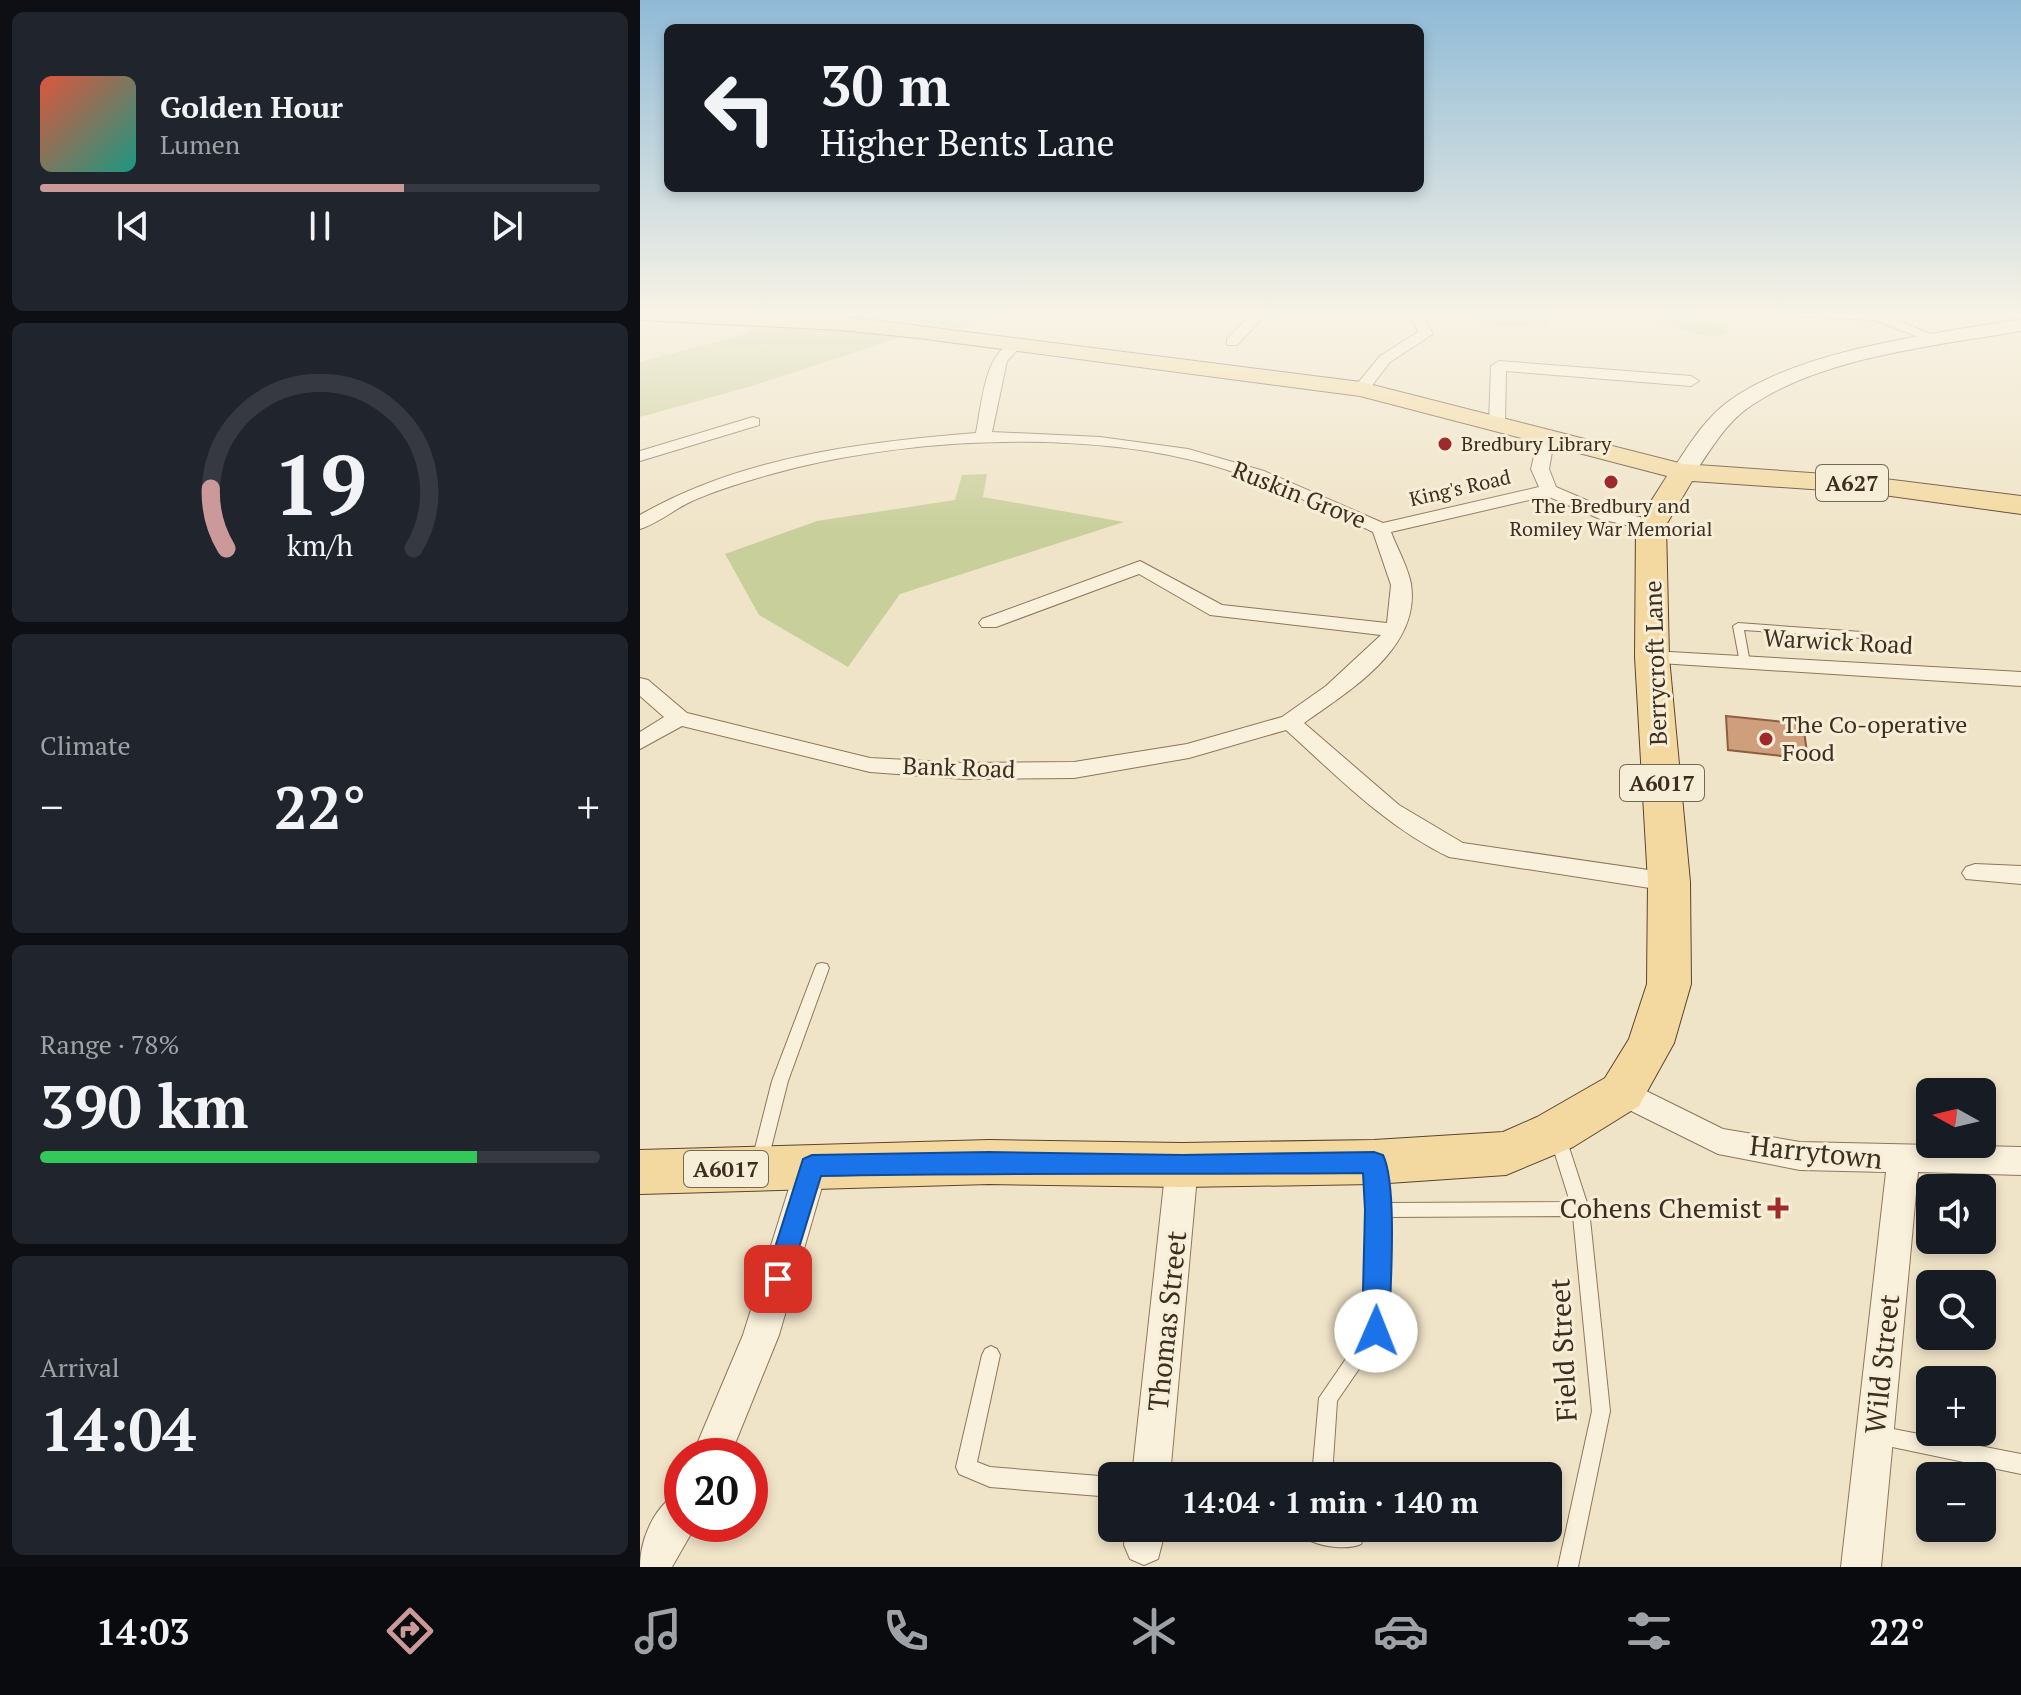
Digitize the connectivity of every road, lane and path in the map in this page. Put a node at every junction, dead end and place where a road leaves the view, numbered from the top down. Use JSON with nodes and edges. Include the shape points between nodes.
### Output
{"nodes":[{"id":1,"x":994,"y":385,"type":"edge"},
{"id":2,"x":1331,"y":385,"type":"edge"},
{"id":3,"x":1364,"y":385,"type":"edge"},
{"id":4,"x":1498,"y":385,"type":"edge"},
{"id":5,"x":1772,"y":385,"type":"edge"},
{"id":6,"x":1361,"y":389,"type":"junction"},
{"id":7,"x":753,"y":422,"type":"dead end"},
{"id":8,"x":1497,"y":423,"type":"junction"},
{"id":9,"x":1547,"y":435,"type":"junction"},
{"id":10,"x":983,"y":437,"type":"junction"},
{"id":11,"x":640,"y":456,"type":"edge"},
{"id":12,"x":1683,"y":472,"type":"junction"},
{"id":13,"x":1549,"y":490,"type":"junction"},
{"id":14,"x":2021,"y":505,"type":"edge"},
{"id":15,"x":640,"y":523,"type":"edge"},
{"id":16,"x":1651,"y":525,"type":"junction"},
{"id":17,"x":1381,"y":529,"type":"junction"},
{"id":18,"x":989,"y":623,"type":"dead end"},
{"id":19,"x":1396,"y":630,"type":"junction"},
{"id":20,"x":1862,"y":635,"type":"dead end"},
{"id":21,"x":1652,"y":657,"type":"junction"},
{"id":22,"x":1745,"y":663,"type":"junction"},
{"id":23,"x":2021,"y":679,"type":"edge"},
{"id":24,"x":640,"y":685,"type":"edge"},
{"id":25,"x":679,"y":718,"type":"junction"},
{"id":26,"x":1290,"y":722,"type":"junction"},
{"id":27,"x":640,"y":742,"type":"edge"},
{"id":28,"x":1975,"y":873,"type":"dead end"},
{"id":29,"x":2021,"y":875,"type":"edge"},
{"id":30,"x":1669,"y":882,"type":"junction"},
{"id":31,"x":822,"y":968,"type":"dead end"},
{"id":32,"x":1622,"y":1092,"type":"junction"},
{"id":33,"x":1555,"y":1132,"type":"junction"},
{"id":34,"x":1903,"y":1161,"type":"junction"},
{"id":35,"x":2021,"y":1161,"type":"edge"},
{"id":36,"x":1182,"y":1165,"type":"junction"},
{"id":37,"x":812,"y":1166,"type":"junction"},
{"id":38,"x":759,"y":1167,"type":"junction"},
{"id":39,"x":640,"y":1172,"type":"edge"},
{"id":40,"x":1376,"y":1186,"type":"junction"},
{"id":41,"x":1581,"y":1209,"type":"junction"},
{"id":42,"x":991,"y":1355,"type":"dead end"},
{"id":43,"x":1875,"y":1434,"type":"junction"},
{"id":44,"x":718,"y":1438,"type":"edge"},
{"id":45,"x":1152,"y":1462,"type":"edge"},
{"id":46,"x":1323,"y":1462,"type":"edge"},
{"id":47,"x":2021,"y":1464,"type":"edge"},
{"id":48,"x":1098,"y":1486,"type":"edge"},
{"id":49,"x":664,"y":1542,"type":"edge"},
{"id":50,"x":649,"y":1567,"type":"edge"},
{"id":51,"x":1568,"y":1567,"type":"edge"},
{"id":52,"x":1861,"y":1567,"type":"edge"}],
"edges":[{"from":1,"to":10,"type":"street"},
{"from":2,"to":6,"type":"main road","number":"A627"},
{"from":3,"to":6,"type":"street"},
{"from":4,"to":8,"type":"street"},
{"from":5,"to":12,"type":"main road","via":[[1711,431]]},
{"from":6,"to":8,"type":"main road","number":"A627"},
{"from":7,"to":11,"type":"street"},
{"from":8,"to":9,"type":"main road","number":"A627"},
{"from":9,"to":12,"type":"main road","number":"A627"},
{"from":9,"to":13,"type":"street","name":"King's Road","via":[[1540,469]]},
{"from":10,"to":15,"type":"street","via":[[906,443],[762,471],[691,495]]},
{"from":10,"to":17,"type":"street","name":"Ruskin Grove","via":[[1069,440],[1214,461]]},
{"from":12,"to":14,"type":"main road","number":"A627","via":[[1869,485]]},
{"from":12,"to":16,"type":"main road"},
{"from":13,"to":16,"type":"street","name":"King's Road","via":[[1606,515]]},
{"from":13,"to":17,"type":"street","name":"King's Road"},
{"from":16,"to":21,"type":"main road","name":"Berrycroft Lane","number":"A6017"},
{"from":17,"to":19,"type":"street","name":"Ruskin Grove","via":[[1401,585]]},
{"from":18,"to":19,"type":"street","via":[[1140,567],[1217,611]]},
{"from":19,"to":26,"type":"street","via":[[1364,665]]},
{"from":20,"to":22,"type":"lane","via":[[1738,626]]},
{"from":21,"to":22,"type":"street","name":"Warwick Road"},
{"from":21,"to":30,"type":"main road","name":"Berrycroft Lane","number":"A6017"},
{"from":22,"to":23,"type":"street","name":"Warwick Road"},
{"from":24,"to":25,"type":"street","name":"Bank Road"},
{"from":25,"to":26,"type":"street","name":"Bank Road","via":[[870,765],[965,771],[1074,770],[1189,751]]},
{"from":25,"to":27,"type":"street"},
{"from":26,"to":30,"type":"street","via":[[1412,829],[1447,847]]},
{"from":28,"to":29,"type":"street"},
{"from":30,"to":32,"type":"main road","name":"Berrycroft Lane","number":"A6017","via":[[1669,984],[1651,1043]]},
{"from":31,"to":38,"type":"lane","via":[[783,1069]]},
{"from":32,"to":33,"type":"main road","number":"A6017"},
{"from":32,"to":34,"type":"street","name":"Harrytown","via":[[1718,1141],[1800,1156]]},
{"from":33,"to":40,"type":"main road","number":"A6017","via":[[1506,1153]]},
{"from":33,"to":41,"type":"lane","name":"Field Street"},
{"from":34,"to":35,"type":"street","name":"Harrytown"},
{"from":34,"to":43,"type":"street","name":"Wild Street"},
{"from":36,"to":37,"type":"main road","number":"A6017"},
{"from":36,"to":40,"type":"main road","number":"A6017"},
{"from":36,"to":45,"type":"street","name":"Thomas Street"},
{"from":37,"to":38,"type":"main road","number":"A6017"},
{"from":37,"to":44,"type":"street","via":[[761,1335]]},
{"from":38,"to":39,"type":"main road","number":"A6017"},
{"from":40,"to":41,"type":"lane"},
{"from":40,"to":46,"type":"lane","via":[[1376,1331],[1328,1398]]},
{"from":41,"to":51,"type":"lane","name":"Field Street","via":[[1601,1411]]},
{"from":42,"to":48,"type":"lane","via":[[966,1467],[990,1477]]},
{"from":43,"to":47,"type":"lane"},
{"from":43,"to":52,"type":"street","name":"Wild Street"},
{"from":49,"to":50,"type":"street"}]}
